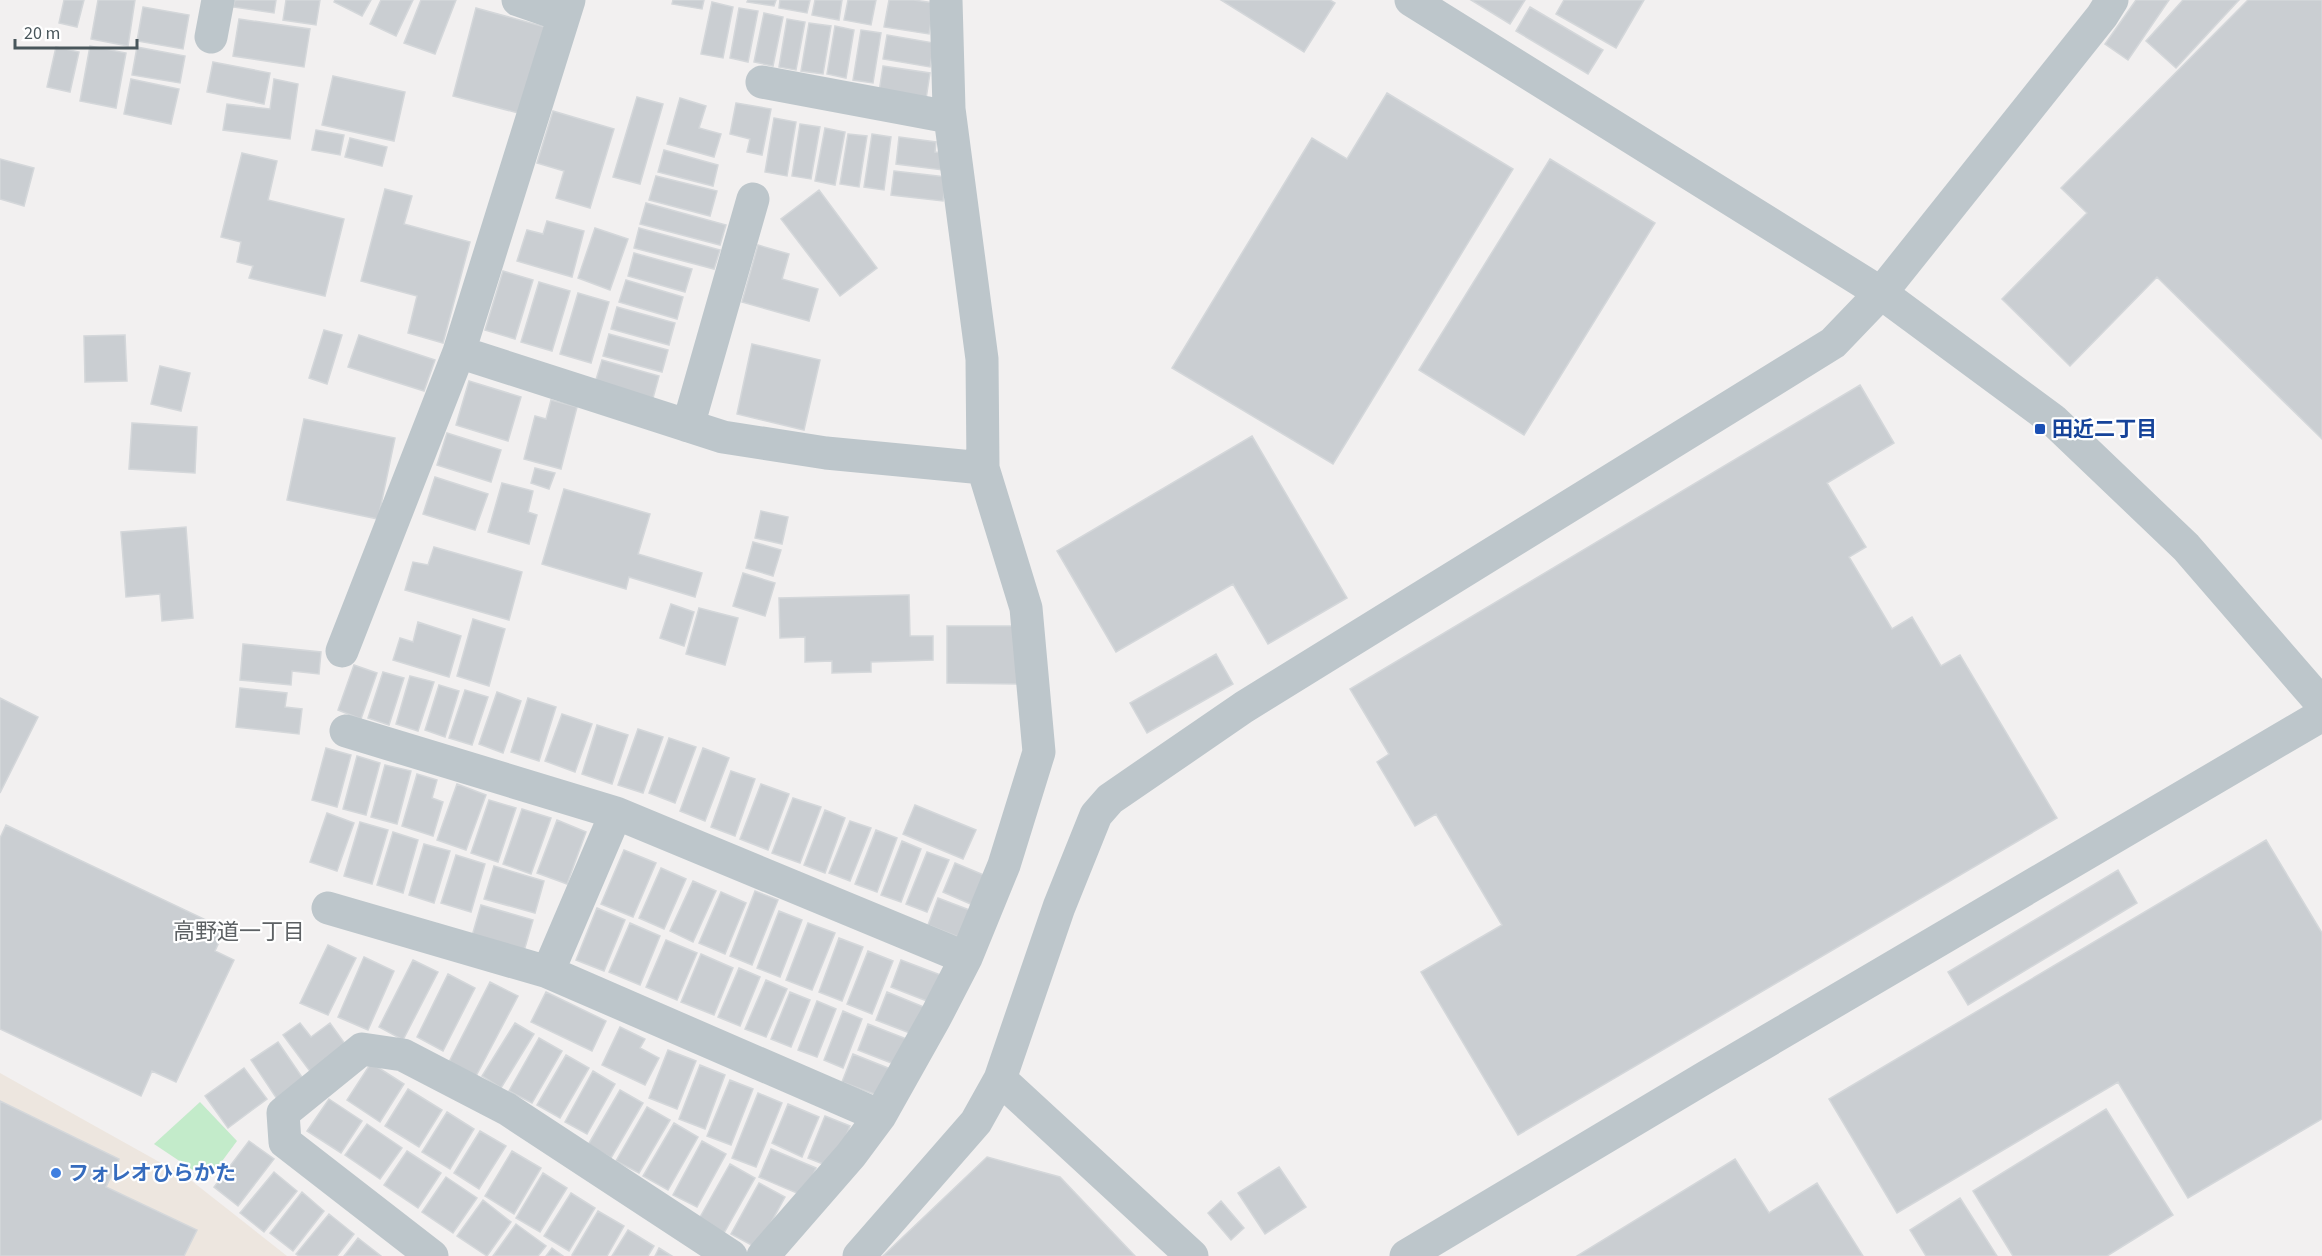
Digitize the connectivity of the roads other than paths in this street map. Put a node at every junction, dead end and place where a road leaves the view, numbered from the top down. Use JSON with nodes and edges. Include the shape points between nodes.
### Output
{"nodes":[{"id":1,"x":218,"y":0,"type":"edge"},
{"id":2,"x":518,"y":0,"type":"edge"},
{"id":3,"x":946,"y":0,"type":"edge"},
{"id":4,"x":1411,"y":0,"type":"edge"},
{"id":5,"x":2112,"y":0,"type":"edge"},
{"id":6,"x":566,"y":8,"type":"edge"},
{"id":7,"x":211,"y":37,"type":"dead end"},
{"id":8,"x":762,"y":82,"type":"dead end"},
{"id":9,"x":950,"y":117,"type":"junction"},
{"id":10,"x":753,"y":199,"type":"dead end"},
{"id":11,"x":1881,"y":293,"type":"junction"},
{"id":12,"x":459,"y":352,"type":"junction"},
{"id":13,"x":688,"y":426,"type":"junction"},
{"id":14,"x":983,"y":468,"type":"junction"},
{"id":15,"x":342,"y":651,"type":"dead end"},
{"id":16,"x":2322,"y":704,"type":"edge"},
{"id":17,"x":2322,"y":715,"type":"edge"},
{"id":18,"x":346,"y":731,"type":"dead end"},
{"id":19,"x":616,"y":813,"type":"junction"},
{"id":20,"x":328,"y":908,"type":"dead end"},
{"id":21,"x":966,"y":958,"type":"junction"},
{"id":22,"x":548,"y":972,"type":"junction"},
{"id":23,"x":1000,"y":1079,"type":"junction"},
{"id":24,"x":880,"y":1116,"type":"junction"},
{"id":25,"x":432,"y":1256,"type":"edge"},
{"id":26,"x":731,"y":1256,"type":"edge"},
{"id":27,"x":763,"y":1256,"type":"edge"},
{"id":28,"x":859,"y":1256,"type":"edge"},
{"id":29,"x":1192,"y":1256,"type":"edge"},
{"id":30,"x":1406,"y":1256,"type":"edge"}],
"edges":[{"from":1,"to":7,"type":"street"},
{"from":2,"to":6,"type":"street"},
{"from":3,"to":9,"type":"street"},
{"from":4,"to":11,"type":"street"},
{"from":5,"to":11,"type":"street"},
{"from":6,"to":12,"type":"street"},
{"from":8,"to":9,"type":"street"},
{"from":9,"to":14,"type":"street","via":[[982,359]]},
{"from":10,"to":13,"type":"street"},
{"from":11,"to":16,"type":"street","via":[[2053,420],[2186,547]]},
{"from":11,"to":23,"type":"street","via":[[1833,343],[1244,707],[1110,799],[1096,815],[1059,907]]},
{"from":12,"to":13,"type":"street"},
{"from":12,"to":15,"type":"street"},
{"from":13,"to":14,"type":"street","via":[[723,437],[826,453]]},
{"from":14,"to":21,"type":"street","via":[[1026,608],[1039,752],[1004,865]]},
{"from":17,"to":30,"type":"street"},
{"from":18,"to":19,"type":"street"},
{"from":19,"to":21,"type":"street"},
{"from":19,"to":22,"type":"street"},
{"from":20,"to":22,"type":"street"},
{"from":21,"to":24,"type":"street"},
{"from":22,"to":24,"type":"street"},
{"from":23,"to":28,"type":"street","via":[[976,1122]]},
{"from":23,"to":29,"type":"street"},
{"from":24,"to":27,"type":"street"},
{"from":25,"to":26,"type":"street","via":[[285,1142],[283,1113],[362,1049],[403,1056],[507,1109]]}]}
